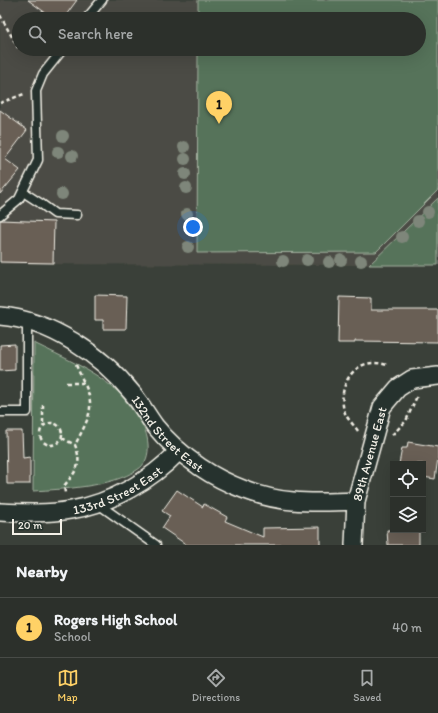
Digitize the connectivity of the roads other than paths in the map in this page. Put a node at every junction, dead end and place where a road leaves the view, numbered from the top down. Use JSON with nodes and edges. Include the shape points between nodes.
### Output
{"nodes":[{"id":1,"x":102,"y":0,"type":"edge"},
{"id":2,"x":92,"y":12,"type":"edge"},
{"id":3,"x":57,"y":56,"type":"edge"},
{"id":4,"x":23,"y":192,"type":"junction"},
{"id":5,"x":0,"y":215,"type":"edge"},
{"id":6,"x":77,"y":215,"type":"dead end"},
{"id":7,"x":0,"y":316,"type":"edge"},
{"id":8,"x":27,"y":322,"type":"junction"},
{"id":9,"x":438,"y":376,"type":"edge"},
{"id":10,"x":0,"y":412,"type":"edge"},
{"id":11,"x":180,"y":451,"type":"junction"},
{"id":12,"x":356,"y":501,"type":"junction"},
{"id":13,"x":97,"y":504,"type":"junction"},
{"id":14,"x":0,"y":512,"type":"edge"},
{"id":15,"x":156,"y":545,"type":"edge"},
{"id":16,"x":354,"y":545,"type":"edge"}],
"edges":[{"from":1,"to":2,"type":"lane"},
{"from":3,"to":4,"type":"lane","via":[[43,74],[36,91],[38,160]]},
{"from":4,"to":5,"type":"lane","via":[[19,199]]},
{"from":4,"to":6,"type":"lane","via":[[55,214]]},
{"from":7,"to":8,"type":"street","name":"132nd Street East"},
{"from":8,"to":10,"type":"lane","via":[[27,412]]},
{"from":8,"to":11,"type":"street","name":"132nd Street East","via":[[64,336],[92,353],[133,393],[156,427]]},
{"from":9,"to":12,"type":"street","name":"89th Avenue East","via":[[412,379],[398,388],[382,407]]},
{"from":11,"to":12,"type":"street","name":"132nd Street East","via":[[200,468],[245,490],[292,501]]},
{"from":11,"to":13,"type":"street","name":"133rd Street East","via":[[148,478],[120,495]]},
{"from":12,"to":16,"type":"street","name":"89th Avenue East"},
{"from":13,"to":14,"type":"street","name":"133rd Street East","via":[[70,510]]},
{"from":13,"to":15,"type":"lane"}]}
